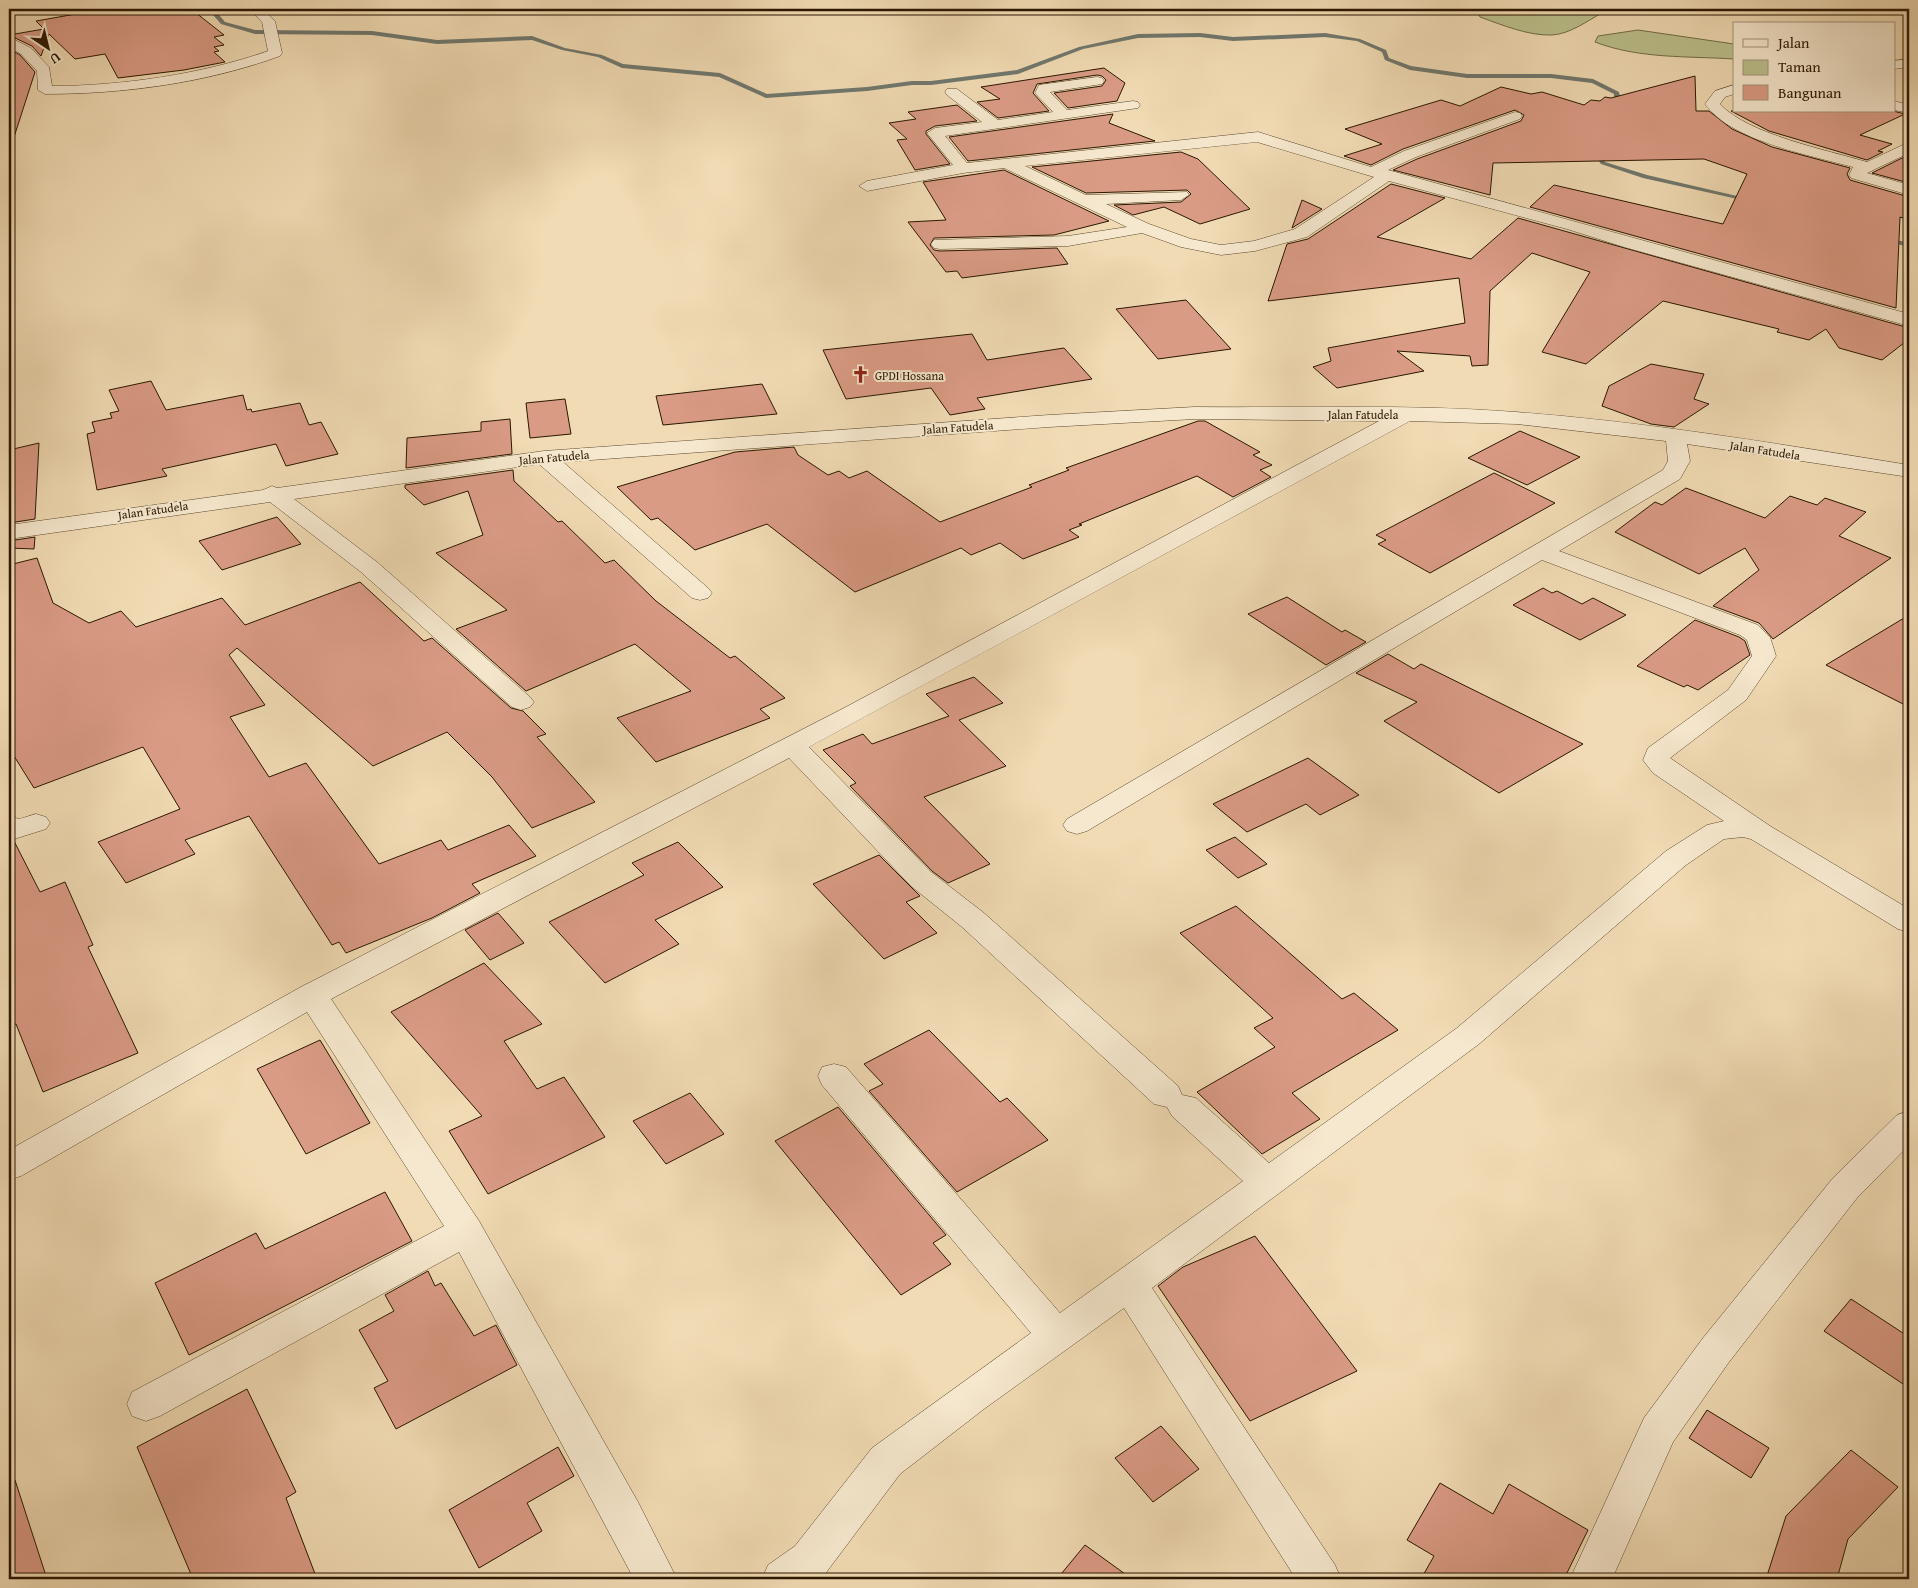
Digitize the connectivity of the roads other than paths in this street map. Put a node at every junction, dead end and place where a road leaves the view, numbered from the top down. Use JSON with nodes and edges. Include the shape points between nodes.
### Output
{"nodes":[{"id":1,"x":256,"y":9,"type":"edge"},
{"id":2,"x":9,"y":41,"type":"edge"},
{"id":3,"x":1909,"y":63,"type":"edge"},
{"id":4,"x":1896,"y":65,"type":"edge"},
{"id":5,"x":1097,"y":81,"type":"dead end"},
{"id":6,"x":1733,"y":89,"type":"edge"},
{"id":7,"x":952,"y":92,"type":"dead end"},
{"id":8,"x":1133,"y":105,"type":"dead end"},
{"id":9,"x":1896,"y":106,"type":"edge"},
{"id":10,"x":1909,"y":109,"type":"edge"},
{"id":11,"x":1064,"y":115,"type":"junction"},
{"id":12,"x":1516,"y":116,"type":"dead end"},
{"id":13,"x":994,"y":124,"type":"junction"},
{"id":14,"x":1909,"y":147,"type":"edge"},
{"id":15,"x":1005,"y":163,"type":"junction"},
{"id":16,"x":1868,"y":167,"type":"junction"},
{"id":17,"x":963,"y":168,"type":"junction"},
{"id":18,"x":1380,"y":173,"type":"junction"},
{"id":19,"x":867,"y":186,"type":"dead end"},
{"id":20,"x":1909,"y":190,"type":"edge"},
{"id":21,"x":1181,"y":195,"type":"dead end"},
{"id":22,"x":1076,"y":197,"type":"junction"},
{"id":23,"x":1143,"y":228,"type":"junction"},
{"id":24,"x":940,"y":244,"type":"dead end"},
{"id":25,"x":1909,"y":320,"type":"edge"},
{"id":26,"x":1407,"y":414,"type":"junction"},
{"id":27,"x":1676,"y":436,"type":"junction"},
{"id":28,"x":544,"y":457,"type":"junction"},
{"id":29,"x":1909,"y":471,"type":"edge"},
{"id":30,"x":272,"y":493,"type":"junction"},
{"id":31,"x":9,"y":532,"type":"edge"},
{"id":32,"x":1541,"y":552,"type":"junction"},
{"id":33,"x":700,"y":593,"type":"dead end"},
{"id":34,"x":521,"y":702,"type":"dead end"},
{"id":35,"x":793,"y":746,"type":"junction"},
{"id":36,"x":1076,"y":825,"type":"dead end"},
{"id":37,"x":1760,"y":832,"type":"junction"},
{"id":38,"x":1909,"y":922,"type":"edge"},
{"id":39,"x":312,"y":995,"type":"junction"},
{"id":40,"x":834,"y":1076,"type":"dead end"},
{"id":41,"x":1909,"y":1124,"type":"edge"},
{"id":42,"x":9,"y":1166,"type":"edge"},
{"id":43,"x":1267,"y":1182,"type":"junction"},
{"id":44,"x":466,"y":1231,"type":"junction"},
{"id":45,"x":1129,"y":1284,"type":"junction"},
{"id":46,"x":1056,"y":1335,"type":"junction"},
{"id":47,"x":146,"y":1404,"type":"dead end"},
{"id":48,"x":656,"y":1579,"type":"edge"},
{"id":49,"x":784,"y":1579,"type":"edge"},
{"id":50,"x":1320,"y":1579,"type":"edge"},
{"id":51,"x":1591,"y":1579,"type":"edge"}],
"edges":[{"from":1,"to":2,"type":"street","via":[[268,21],[275,53],[232,68],[157,82],[45,90],[44,70]]},
{"from":3,"to":4,"type":"street"},
{"from":5,"to":11,"type":"street","via":[[1044,88],[1044,96]]},
{"from":6,"to":16,"type":"street","via":[[1720,94],[1712,104],[1725,118],[1798,147]]},
{"from":7,"to":13,"type":"street"},
{"from":8,"to":11,"type":"street"},
{"from":9,"to":10,"type":"street"},
{"from":11,"to":13,"type":"street"},
{"from":12,"to":18,"type":"street","via":[[1410,154]]},
{"from":13,"to":17,"type":"street","via":[[935,132]]},
{"from":14,"to":16,"type":"street"},
{"from":15,"to":17,"type":"street"},
{"from":15,"to":18,"type":"street","via":[[1250,137],[1274,140]]},
{"from":15,"to":22,"type":"street"},
{"from":16,"to":20,"type":"street","via":[[1858,171],[1857,175]]},
{"from":17,"to":19,"type":"street"},
{"from":18,"to":23,"type":"street","via":[[1313,227],[1256,246],[1233,250],[1207,248]]},
{"from":18,"to":25,"type":"street"},
{"from":21,"to":22,"type":"street","via":[[1120,200]]},
{"from":22,"to":23,"type":"street"},
{"from":23,"to":24,"type":"street","via":[[1112,236],[1063,241]]},
{"from":26,"to":27,"type":"street","name":"Jalan Fatudela","via":[[1517,418]]},
{"from":26,"to":28,"type":"street","name":"Jalan Fatudela","via":[[1195,413]]},
{"from":26,"to":35,"type":"street"},
{"from":27,"to":29,"type":"street","name":"Jalan Fatudela"},
{"from":27,"to":32,"type":"street","via":[[1679,461],[1672,474]]},
{"from":28,"to":30,"type":"street","name":"Jalan Fatudela"},
{"from":28,"to":33,"type":"street"},
{"from":30,"to":31,"type":"street","name":"Jalan Fatudela"},
{"from":30,"to":34,"type":"street","via":[[376,573]]},
{"from":32,"to":36,"type":"street"},
{"from":32,"to":37,"type":"street","via":[[1749,630],[1758,637],[1764,656],[1736,695],[1657,754],[1656,760]]},
{"from":35,"to":39,"type":"street"},
{"from":35,"to":43,"type":"street","via":[[922,879],[974,920]]},
{"from":37,"to":38,"type":"street"},
{"from":37,"to":43,"type":"street","via":[[1743,828],[1718,831],[1676,858],[1468,1036]]},
{"from":39,"to":42,"type":"street"},
{"from":39,"to":44,"type":"street"},
{"from":40,"to":46,"type":"street"},
{"from":41,"to":51,"type":"street","via":[[1845,1188],[1716,1350],[1658,1430]]},
{"from":43,"to":45,"type":"street"},
{"from":44,"to":47,"type":"street"},
{"from":44,"to":48,"type":"street"},
{"from":45,"to":46,"type":"street"},
{"from":45,"to":50,"type":"street"},
{"from":46,"to":49,"type":"street","via":[[886,1461],[810,1560]]}]}
